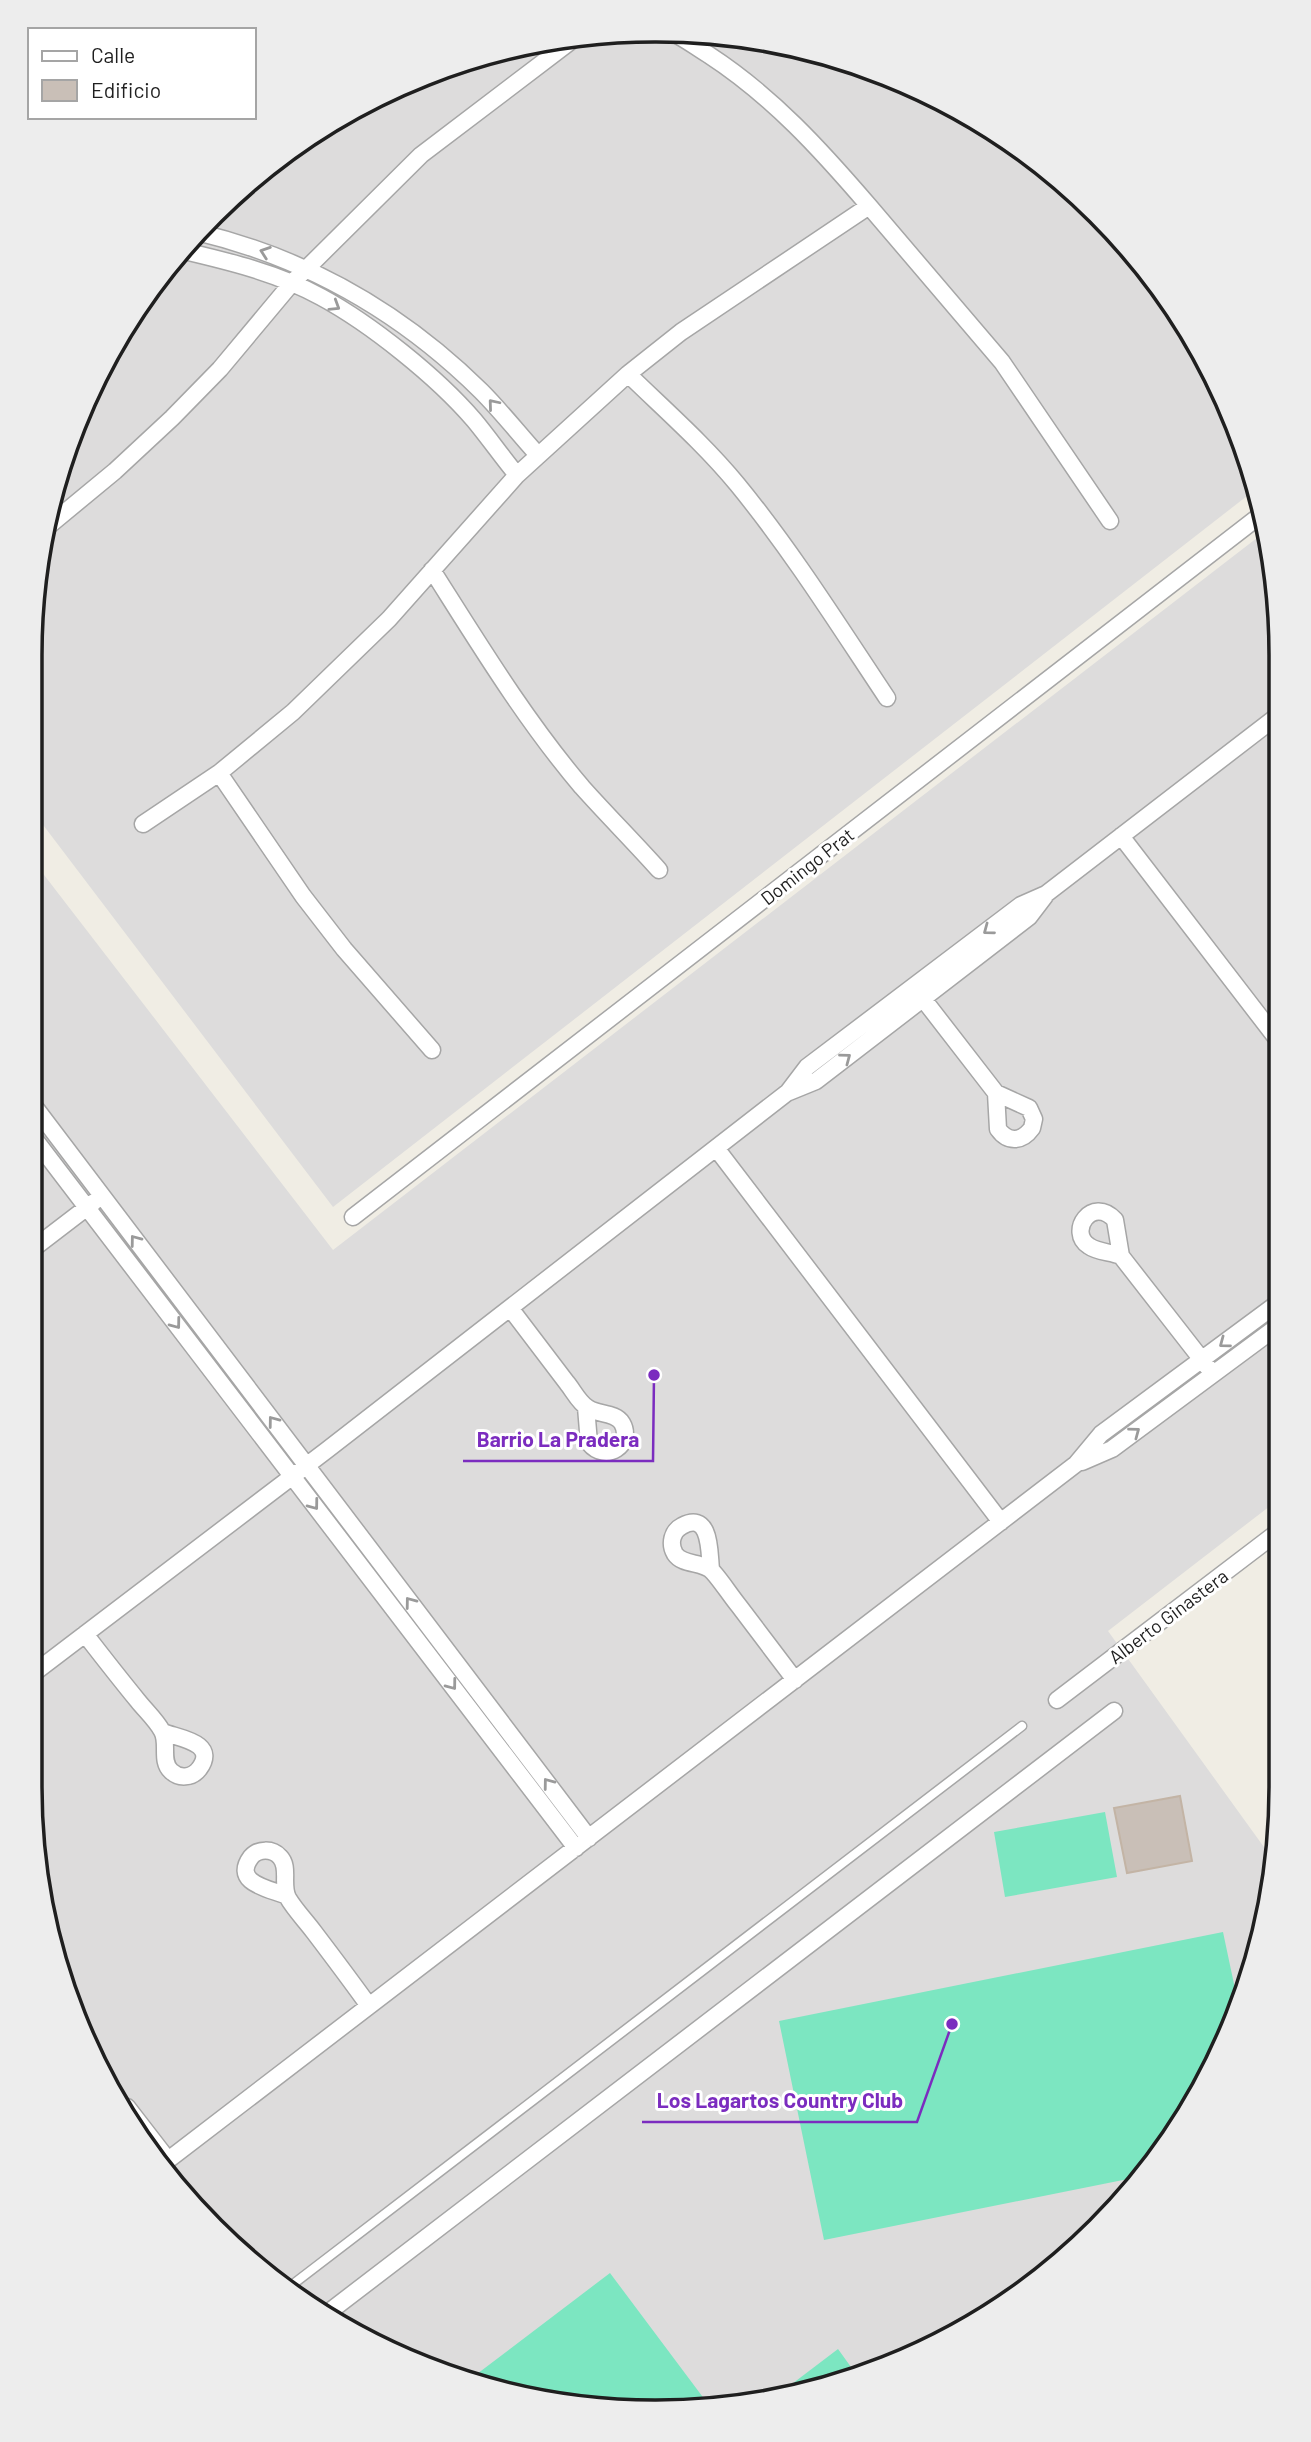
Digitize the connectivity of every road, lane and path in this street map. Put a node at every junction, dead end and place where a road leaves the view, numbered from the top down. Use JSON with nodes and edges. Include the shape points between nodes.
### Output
{"nodes":[{"id":1,"x":689,"y":43,"type":"edge"},
{"id":2,"x":559,"y":50,"type":"edge"},
{"id":3,"x":869,"y":206,"type":"junction"},
{"id":4,"x":210,"y":235,"type":"edge"},
{"id":5,"x":192,"y":253,"type":"edge"},
{"id":6,"x":306,"y":268,"type":"junction"},
{"id":7,"x":291,"y":284,"type":"junction"},
{"id":8,"x":628,"y":374,"type":"junction"},
{"id":9,"x":538,"y":455,"type":"junction"},
{"id":10,"x":517,"y":475,"type":"junction"},
{"id":11,"x":58,"y":518,"type":"edge"},
{"id":12,"x":1110,"y":521,"type":"dead end"},
{"id":13,"x":1253,"y":521,"type":"edge"},
{"id":14,"x":432,"y":570,"type":"junction"},
{"id":15,"x":887,"y":698,"type":"dead end"},
{"id":16,"x":1269,"y":722,"type":"edge"},
{"id":17,"x":219,"y":773,"type":"junction"},
{"id":18,"x":143,"y":824,"type":"dead end"},
{"id":19,"x":1121,"y":836,"type":"junction"},
{"id":20,"x":659,"y":870,"type":"dead end"},
{"id":21,"x":918,"y":992,"type":"junction"},
{"id":22,"x":1269,"y":1027,"type":"edge"},
{"id":23,"x":432,"y":1051,"type":"dead end"},
{"id":24,"x":996,"y":1093,"type":"dead end"},
{"id":25,"x":42,"y":1118,"type":"edge"},
{"id":26,"x":716,"y":1148,"type":"junction"},
{"id":27,"x":42,"y":1149,"type":"edge"},
{"id":28,"x":102,"y":1196,"type":"junction"},
{"id":29,"x":87,"y":1208,"type":"junction"},
{"id":30,"x":353,"y":1217,"type":"dead end"},
{"id":31,"x":42,"y":1242,"type":"edge"},
{"id":32,"x":1121,"y":1256,"type":"dead end"},
{"id":33,"x":510,"y":1308,"type":"junction"},
{"id":34,"x":1269,"y":1310,"type":"edge"},
{"id":35,"x":1269,"y":1333,"type":"edge"},
{"id":36,"x":1202,"y":1360,"type":"junction"},
{"id":37,"x":1213,"y":1374,"type":"junction"},
{"id":38,"x":586,"y":1407,"type":"dead end"},
{"id":39,"x":1076,"y":1464,"type":"junction"},
{"id":40,"x":306,"y":1466,"type":"junction"},
{"id":41,"x":293,"y":1476,"type":"junction"},
{"id":42,"x":1001,"y":1522,"type":"junction"},
{"id":43,"x":1269,"y":1539,"type":"edge"},
{"id":44,"x":711,"y":1569,"type":"dead end"},
{"id":45,"x":85,"y":1634,"type":"junction"},
{"id":46,"x":42,"y":1667,"type":"edge"},
{"id":47,"x":795,"y":1680,"type":"junction"},
{"id":48,"x":1057,"y":1700,"type":"dead end"},
{"id":49,"x":1114,"y":1710,"type":"dead end"},
{"id":50,"x":1022,"y":1726,"type":"dead end"},
{"id":51,"x":163,"y":1732,"type":"dead end"},
{"id":52,"x":583,"y":1843,"type":"junction"},
{"id":53,"x":287,"y":1896,"type":"dead end"},
{"id":54,"x":369,"y":2006,"type":"junction"},
{"id":55,"x":168,"y":2159,"type":"edge"},
{"id":56,"x":295,"y":2283,"type":"edge"},
{"id":57,"x":334,"y":2308,"type":"edge"}],
"edges":[{"from":1,"to":3,"type":"street","via":[[778,108]]},
{"from":2,"to":6,"type":"street","via":[[421,155]]},
{"from":3,"to":8,"type":"street","via":[[691,325]]},
{"from":3,"to":12,"type":"street","via":[[1002,362]]},
{"from":6,"to":4,"type":"street","one_way":true},
{"from":5,"to":7,"type":"street"},
{"from":6,"to":7,"type":"street"},
{"from":9,"to":6,"type":"street","one_way":true,"via":[[436,349],[392,317]]},
{"from":7,"to":10,"type":"street","one_way":true,"via":[[321,296],[412,362],[473,419]]},
{"from":7,"to":11,"type":"street","via":[[172,418]]},
{"from":8,"to":9,"type":"street"},
{"from":8,"to":15,"type":"street","via":[[738,485]]},
{"from":9,"to":10,"type":"street"},
{"from":10,"to":14,"type":"street"},
{"from":13,"to":30,"type":"street","name":"Domingo Prat"},
{"from":14,"to":17,"type":"street","via":[[322,685]]},
{"from":14,"to":20,"type":"street","via":[[541,734],[582,787]]},
{"from":16,"to":19,"type":"street"},
{"from":17,"to":18,"type":"street"},
{"from":17,"to":23,"type":"street","via":[[303,897]]},
{"from":19,"to":21,"type":"street","via":[[1046,894],[1029,917]]},
{"from":19,"to":22,"type":"street"},
{"from":21,"to":24,"type":"street"},
{"from":21,"to":26,"type":"street","via":[[816,1081],[788,1092]]},
{"from":25,"to":28,"type":"street"},
{"from":26,"to":33,"type":"street"},
{"from":26,"to":42,"type":"street"},
{"from":27,"to":29,"type":"street"},
{"from":28,"to":29,"type":"street"},
{"from":40,"to":28,"type":"street","one_way":true},
{"from":29,"to":31,"type":"street"},
{"from":29,"to":41,"type":"street","one_way":true},
{"from":32,"to":36,"type":"street"},
{"from":33,"to":38,"type":"street"},
{"from":33,"to":40,"type":"street"},
{"from":34,"to":36,"type":"street","one_way":true},
{"from":35,"to":37,"type":"street"},
{"from":36,"to":37,"type":"street"},
{"from":36,"to":39,"type":"street","via":[[1101,1434]]},
{"from":39,"to":37,"type":"street","one_way":true,"via":[[1112,1449]]},
{"from":39,"to":42,"type":"street"},
{"from":40,"to":41,"type":"street"},
{"from":52,"to":40,"type":"street","one_way":true},
{"from":41,"to":45,"type":"street"},
{"from":41,"to":52,"type":"street","one_way":true},
{"from":42,"to":47,"type":"street"},
{"from":43,"to":48,"type":"street","name":"Alberto Ginastera"},
{"from":44,"to":47,"type":"street"},
{"from":45,"to":46,"type":"street"},
{"from":45,"to":51,"type":"street"},
{"from":47,"to":52,"type":"street"},
{"from":49,"to":57,"type":"street"},
{"from":50,"to":56,"type":"lane"},
{"from":52,"to":54,"type":"street"},
{"from":53,"to":54,"type":"street"},
{"from":54,"to":55,"type":"street"}]}
